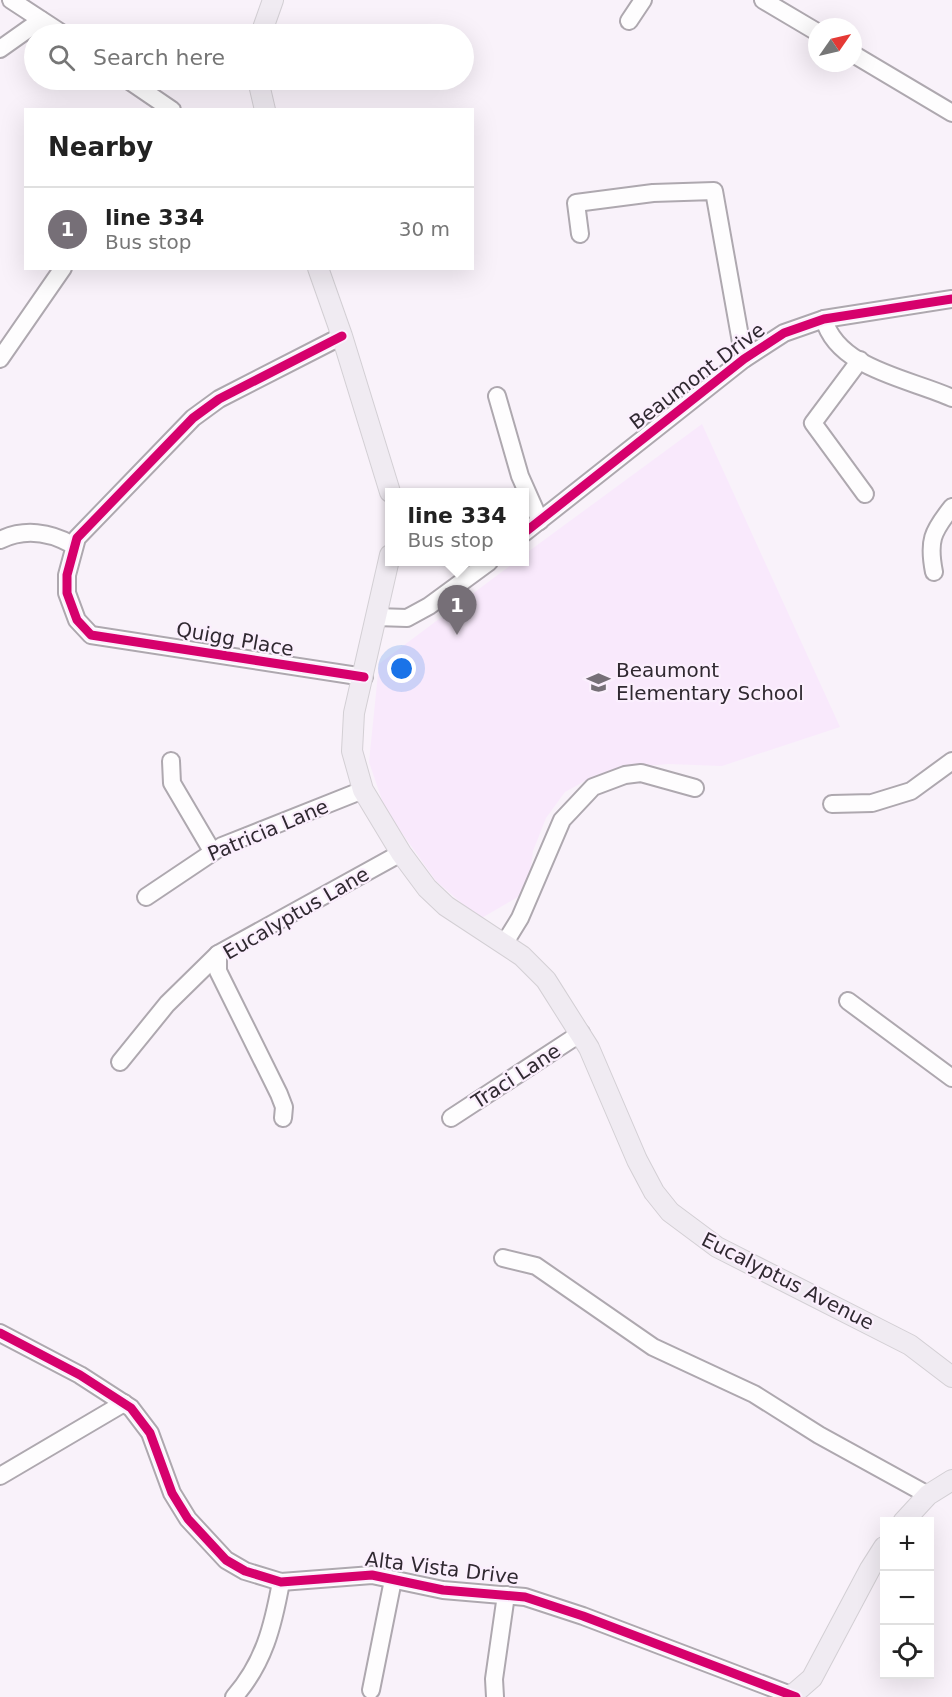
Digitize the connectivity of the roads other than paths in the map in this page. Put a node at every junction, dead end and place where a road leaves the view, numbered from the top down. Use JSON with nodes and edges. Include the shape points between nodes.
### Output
{"nodes":[{"id":1,"x":11,"y":0,"type":"edge"},
{"id":2,"x":273,"y":0,"type":"edge"},
{"id":3,"x":643,"y":0,"type":"edge"},
{"id":4,"x":763,"y":0,"type":"edge"},
{"id":5,"x":41,"y":20,"type":"junction"},
{"id":6,"x":629,"y":21,"type":"dead end"},
{"id":7,"x":35,"y":24,"type":"edge"},
{"id":8,"x":47,"y":24,"type":"edge"},
{"id":9,"x":265,"y":24,"type":"edge"},
{"id":10,"x":808,"y":27,"type":"edge"},
{"id":11,"x":24,"y":32,"type":"edge"},
{"id":12,"x":0,"y":49,"type":"edge"},
{"id":13,"x":862,"y":59,"type":"edge"},
{"id":14,"x":143,"y":90,"type":"edge"},
{"id":15,"x":260,"y":90,"type":"edge"},
{"id":16,"x":169,"y":108,"type":"edge"},
{"id":17,"x":265,"y":108,"type":"edge"},
{"id":18,"x":952,"y":113,"type":"edge"},
{"id":19,"x":580,"y":234,"type":"dead end"},
{"id":20,"x":62,"y":270,"type":"edge"},
{"id":21,"x":319,"y":270,"type":"edge"},
{"id":22,"x":952,"y":299,"type":"edge"},
{"id":23,"x":824,"y":319,"type":"junction"},
{"id":24,"x":342,"y":336,"type":"junction"},
{"id":25,"x":0,"y":359,"type":"edge"},
{"id":26,"x":744,"y":359,"type":"junction"},
{"id":27,"x":860,"y":360,"type":"junction"},
{"id":28,"x":497,"y":396,"type":"dead end"},
{"id":29,"x":952,"y":398,"type":"edge"},
{"id":30,"x":389,"y":488,"type":"edge"},
{"id":31,"x":525,"y":488,"type":"edge"},
{"id":32,"x":865,"y":494,"type":"dead end"},
{"id":33,"x":529,"y":496,"type":"edge"},
{"id":34,"x":952,"y":507,"type":"edge"},
{"id":35,"x":540,"y":521,"type":"junction"},
{"id":36,"x":529,"y":530,"type":"edge"},
{"id":37,"x":0,"y":540,"type":"edge"},
{"id":38,"x":73,"y":545,"type":"junction"},
{"id":39,"x":387,"y":566,"type":"edge"},
{"id":40,"x":482,"y":566,"type":"edge"},
{"id":41,"x":934,"y":572,"type":"dead end"},
{"id":42,"x":376,"y":616,"type":"junction"},
{"id":43,"x":364,"y":677,"type":"junction"},
{"id":44,"x":171,"y":761,"type":"dead end"},
{"id":45,"x":952,"y":761,"type":"edge"},
{"id":46,"x":695,"y":788,"type":"dead end"},
{"id":47,"x":363,"y":790,"type":"junction"},
{"id":48,"x":832,"y":804,"type":"dead end"},
{"id":49,"x":212,"y":851,"type":"junction"},
{"id":50,"x":401,"y":853,"type":"junction"},
{"id":51,"x":146,"y":897,"type":"dead end"},
{"id":52,"x":504,"y":944,"type":"junction"},
{"id":53,"x":218,"y":954,"type":"junction"},
{"id":54,"x":848,"y":1001,"type":"dead end"},
{"id":55,"x":581,"y":1034,"type":"junction"},
{"id":56,"x":120,"y":1062,"type":"dead end"},
{"id":57,"x":952,"y":1078,"type":"edge"},
{"id":58,"x":283,"y":1118,"type":"dead end"},
{"id":59,"x":451,"y":1118,"type":"dead end"},
{"id":60,"x":502,"y":1258,"type":"dead end"},
{"id":61,"x":0,"y":1333,"type":"edge"},
{"id":62,"x":952,"y":1377,"type":"edge"},
{"id":63,"x":124,"y":1403,"type":"junction"},
{"id":64,"x":0,"y":1476,"type":"edge"},
{"id":65,"x":952,"y":1480,"type":"edge"},
{"id":66,"x":928,"y":1495,"type":"junction"},
{"id":67,"x":907,"y":1517,"type":"edge"},
{"id":68,"x":880,"y":1554,"type":"edge"},
{"id":69,"x":393,"y":1580,"type":"junction"},
{"id":70,"x":281,"y":1582,"type":"junction"},
{"id":71,"x":506,"y":1594,"type":"junction"},
{"id":72,"x":371,"y":1690,"type":"dead end"},
{"id":73,"x":794,"y":1696,"type":"edge"},
{"id":74,"x":234,"y":1697,"type":"edge"},
{"id":75,"x":495,"y":1697,"type":"edge"}],
"edges":[{"from":1,"to":5,"type":"street"},
{"from":2,"to":9,"type":"main road"},
{"from":3,"to":6,"type":"street"},
{"from":4,"to":10,"type":"street"},
{"from":5,"to":7,"type":"street"},
{"from":5,"to":8,"type":"street"},
{"from":11,"to":12,"type":"street"},
{"from":13,"to":18,"type":"street"},
{"from":14,"to":16,"type":"street"},
{"from":15,"to":17,"type":"main road"},
{"from":19,"to":26,"type":"street","via":[[576,202],[714,191]]},
{"from":20,"to":25,"type":"street"},
{"from":21,"to":24,"type":"main road"},
{"from":22,"to":23,"type":"street","name":"Beaumont Drive"},
{"from":23,"to":26,"type":"street","name":"Beaumont Drive","via":[[784,333]]},
{"from":23,"to":27,"type":"street","via":[[837,345]]},
{"from":24,"to":30,"type":"main road"},
{"from":24,"to":38,"type":"street","via":[[219,399],[181,428]]},
{"from":26,"to":35,"type":"street","name":"Beaumont Drive"},
{"from":27,"to":29,"type":"street"},
{"from":27,"to":32,"type":"street","via":[[813,423]]},
{"from":28,"to":31,"type":"street"},
{"from":33,"to":35,"type":"street"},
{"from":34,"to":41,"type":"street","via":[[938,524],[929,546]]},
{"from":35,"to":36,"type":"street","name":"Beaumont Drive"},
{"from":37,"to":38,"type":"street","via":[[33,533],[55,536]]},
{"from":38,"to":43,"type":"street","name":"Quigg Place","via":[[67,593],[82,628],[91,634]]},
{"from":39,"to":42,"type":"main road","name":"Eucalyptus Avenue"},
{"from":40,"to":42,"type":"street","via":[[407,618]]},
{"from":42,"to":43,"type":"main road","name":"Eucalyptus Avenue"},
{"from":43,"to":47,"type":"main road","name":"Eucalyptus Avenue","via":[[351,733],[355,768]]},
{"from":44,"to":49,"type":"street","via":[[172,783]]},
{"from":45,"to":48,"type":"street","via":[[911,791],[872,803]]},
{"from":46,"to":52,"type":"street","via":[[641,773],[593,787],[562,820],[520,918]]},
{"from":47,"to":49,"type":"street","name":"Patricia Lane"},
{"from":47,"to":50,"type":"main road","name":"Eucalyptus Avenue"},
{"from":49,"to":51,"type":"street","name":"Patricia Lane"},
{"from":50,"to":52,"type":"main road","name":"Eucalyptus Avenue","via":[[446,906]]},
{"from":50,"to":53,"type":"street","name":"Eucalyptus Lane"},
{"from":52,"to":55,"type":"main road","name":"Eucalyptus Avenue","via":[[546,980]]},
{"from":53,"to":56,"type":"street","via":[[167,1004]]},
{"from":53,"to":58,"type":"street","name":"Eucalyptus Lane","via":[[218,971],[279,1095]]},
{"from":54,"to":57,"type":"street"},
{"from":55,"to":59,"type":"street","name":"Traci Lane"},
{"from":55,"to":62,"type":"main road","name":"Eucalyptus Avenue","via":[[645,1177],[683,1225],[717,1247],[910,1345]]},
{"from":60,"to":66,"type":"street","via":[[536,1266],[653,1347],[754,1394]]},
{"from":61,"to":63,"type":"street","name":"Alta Vista Drive"},
{"from":63,"to":64,"type":"street"},
{"from":63,"to":70,"type":"street","name":"Alta Vista Drive","via":[[142,1419],[178,1504],[201,1537],[245,1572]]},
{"from":65,"to":66,"type":"main road"},
{"from":66,"to":67,"type":"main road"},
{"from":68,"to":73,"type":"main road","name":"Alta Vista Drive","via":[[812,1678]]},
{"from":69,"to":70,"type":"street","name":"Alta Vista Drive","via":[[356,1574]]},
{"from":69,"to":71,"type":"street","name":"Alta Vista Drive","via":[[464,1593]]},
{"from":69,"to":72,"type":"street"},
{"from":70,"to":74,"type":"street","via":[[266,1648]]},
{"from":71,"to":73,"type":"street","name":"Alta Vista Drive","via":[[561,1608]]},
{"from":71,"to":75,"type":"street"}]}
